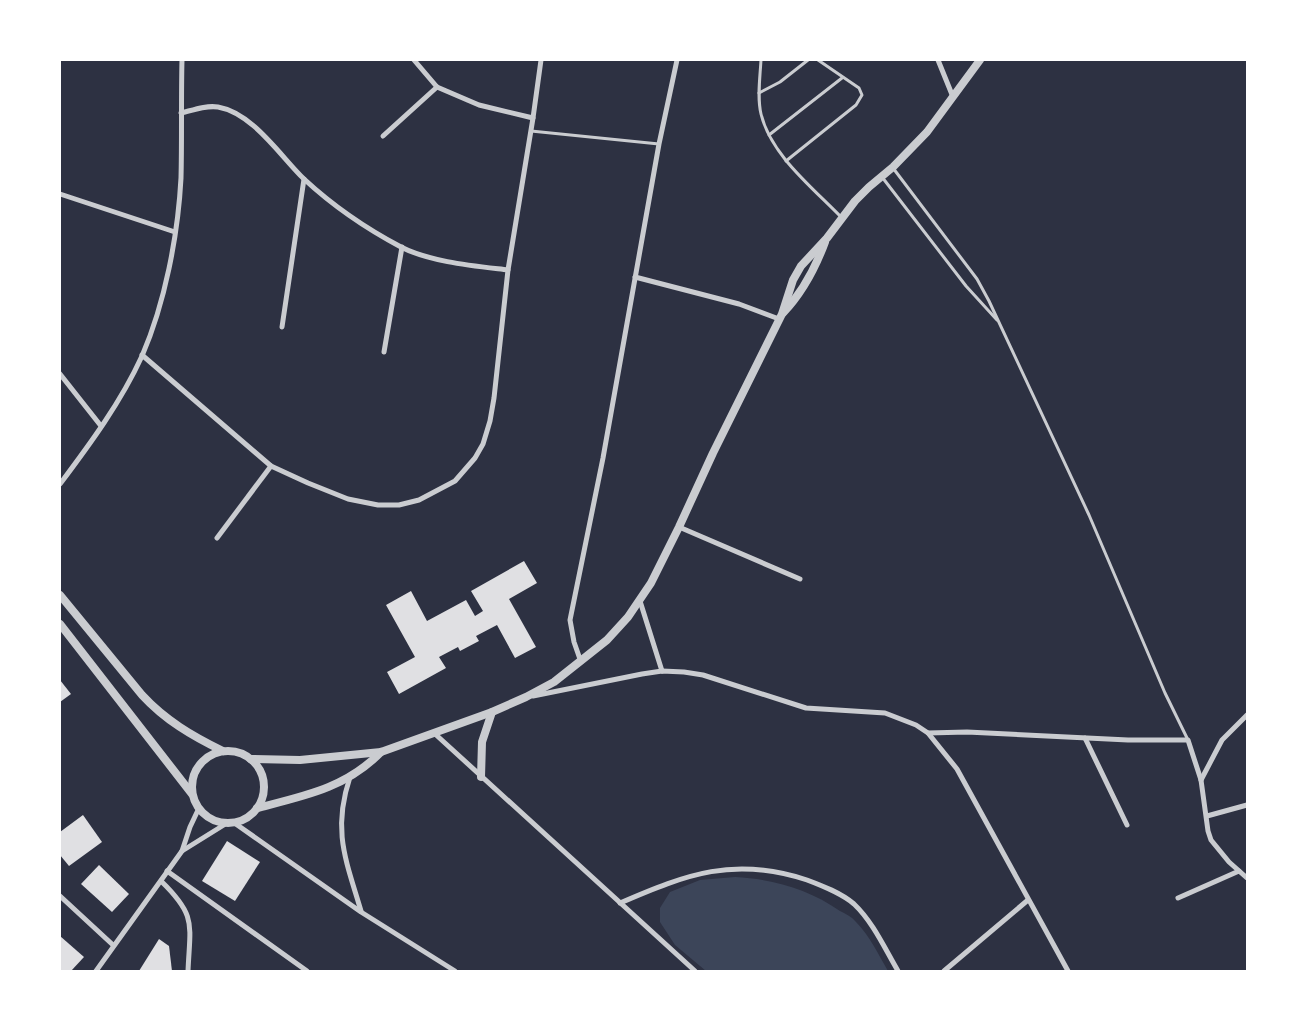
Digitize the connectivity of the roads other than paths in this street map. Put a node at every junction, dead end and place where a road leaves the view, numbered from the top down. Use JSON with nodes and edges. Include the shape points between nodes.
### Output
{"nodes":[{"id":1,"x":182,"y":60,"type":"edge"},
{"id":2,"x":414,"y":60,"type":"edge"},
{"id":3,"x":541,"y":60,"type":"edge"},
{"id":4,"x":677,"y":60,"type":"edge"},
{"id":5,"x":761,"y":60,"type":"edge"},
{"id":6,"x":808,"y":60,"type":"edge"},
{"id":7,"x":818,"y":60,"type":"edge"},
{"id":8,"x":938,"y":60,"type":"edge"},
{"id":9,"x":980,"y":60,"type":"edge"},
{"id":10,"x":842,"y":78,"type":"junction"},
{"id":11,"x":437,"y":88,"type":"junction"},
{"id":12,"x":759,"y":93,"type":"junction"},
{"id":13,"x":953,"y":97,"type":"junction"},
{"id":14,"x":181,"y":113,"type":"junction"},
{"id":15,"x":533,"y":118,"type":"junction"},
{"id":16,"x":531,"y":131,"type":"junction"},
{"id":17,"x":768,"y":135,"type":"junction"},
{"id":18,"x":383,"y":136,"type":"dead end"},
{"id":19,"x":659,"y":144,"type":"junction"},
{"id":20,"x":786,"y":161,"type":"junction"},
{"id":21,"x":893,"y":167,"type":"junction"},
{"id":22,"x":881,"y":177,"type":"junction"},
{"id":23,"x":304,"y":179,"type":"junction"},
{"id":24,"x":60,"y":194,"type":"edge"},
{"id":25,"x":842,"y":217,"type":"junction"},
{"id":26,"x":175,"y":232,"type":"junction"},
{"id":27,"x":827,"y":238,"type":"junction"},
{"id":28,"x":402,"y":248,"type":"junction"},
{"id":29,"x":508,"y":270,"type":"junction"},
{"id":30,"x":635,"y":277,"type":"junction"},
{"id":31,"x":781,"y":317,"type":"junction"},
{"id":32,"x":1001,"y":324,"type":"junction"},
{"id":33,"x":282,"y":327,"type":"dead end"},
{"id":34,"x":384,"y":352,"type":"dead end"},
{"id":35,"x":142,"y":355,"type":"junction"},
{"id":36,"x":60,"y":374,"type":"edge"},
{"id":37,"x":101,"y":426,"type":"junction"},
{"id":38,"x":271,"y":466,"type":"junction"},
{"id":39,"x":60,"y":484,"type":"edge"},
{"id":40,"x":679,"y":527,"type":"junction"},
{"id":41,"x":217,"y":538,"type":"dead end"},
{"id":42,"x":800,"y":579,"type":"dead end"},
{"id":43,"x":60,"y":595,"type":"edge"},
{"id":44,"x":640,"y":601,"type":"junction"},
{"id":45,"x":60,"y":624,"type":"edge"},
{"id":46,"x":581,"y":662,"type":"junction"},
{"id":47,"x":662,"y":672,"type":"junction"},
{"id":48,"x":526,"y":697,"type":"junction"},
{"id":49,"x":492,"y":712,"type":"junction"},
{"id":50,"x":1247,"y":715,"type":"edge"},
{"id":51,"x":434,"y":733,"type":"junction"},
{"id":52,"x":928,"y":733,"type":"junction"},
{"id":53,"x":1085,"y":738,"type":"junction"},
{"id":54,"x":1188,"y":740,"type":"junction"},
{"id":55,"x":223,"y":751,"type":"junction"},
{"id":56,"x":381,"y":752,"type":"junction"},
{"id":57,"x":251,"y":759,"type":"junction"},
{"id":58,"x":350,"y":777,"type":"junction"},
{"id":59,"x":481,"y":777,"type":"junction"},
{"id":60,"x":1201,"y":780,"type":"junction"},
{"id":61,"x":192,"y":794,"type":"junction"},
{"id":62,"x":1247,"y":806,"type":"edge"},
{"id":63,"x":199,"y":808,"type":"junction"},
{"id":64,"x":256,"y":808,"type":"junction"},
{"id":65,"x":1207,"y":816,"type":"junction"},
{"id":66,"x":230,"y":822,"type":"junction"},
{"id":67,"x":1127,"y":825,"type":"dead end"},
{"id":68,"x":182,"y":851,"type":"junction"},
{"id":69,"x":167,"y":871,"type":"junction"},
{"id":70,"x":1239,"y":871,"type":"junction"},
{"id":71,"x":1247,"y":878,"type":"edge"},
{"id":72,"x":161,"y":881,"type":"junction"},
{"id":73,"x":60,"y":896,"type":"edge"},
{"id":74,"x":1178,"y":898,"type":"dead end"},
{"id":75,"x":1028,"y":900,"type":"junction"},
{"id":76,"x":620,"y":903,"type":"junction"},
{"id":77,"x":361,"y":912,"type":"junction"},
{"id":78,"x":113,"y":945,"type":"junction"},
{"id":79,"x":96,"y":971,"type":"edge"},
{"id":80,"x":188,"y":971,"type":"edge"},
{"id":81,"x":307,"y":971,"type":"edge"},
{"id":82,"x":455,"y":971,"type":"edge"},
{"id":83,"x":695,"y":971,"type":"edge"},
{"id":84,"x":898,"y":971,"type":"edge"},
{"id":85,"x":944,"y":971,"type":"edge"},
{"id":86,"x":1068,"y":971,"type":"edge"}],
"edges":[{"from":1,"to":14,"type":"street"},
{"from":2,"to":11,"type":"street"},
{"from":3,"to":15,"type":"street"},
{"from":4,"to":19,"type":"street"},
{"from":5,"to":12,"type":"lane"},
{"from":6,"to":12,"type":"lane","via":[[780,82]]},
{"from":7,"to":10,"type":"lane"},
{"from":8,"to":13,"type":"street"},
{"from":9,"to":13,"type":"street"},
{"from":10,"to":17,"type":"lane"},
{"from":10,"to":20,"type":"lane","via":[[859,88],[861,99]]},
{"from":11,"to":15,"type":"street","via":[[479,105]]},
{"from":11,"to":18,"type":"street"},
{"from":12,"to":17,"type":"lane"},
{"from":13,"to":21,"type":"street","via":[[927,132]]},
{"from":14,"to":23,"type":"street","via":[[208,106],[231,111],[269,141]]},
{"from":14,"to":26,"type":"street","via":[[181,178]]},
{"from":15,"to":16,"type":"street"},
{"from":16,"to":19,"type":"lane"},
{"from":16,"to":29,"type":"street"},
{"from":17,"to":20,"type":"lane"},
{"from":19,"to":30,"type":"street"},
{"from":20,"to":25,"type":"lane"},
{"from":21,"to":22,"type":"street"},
{"from":21,"to":32,"type":"lane","via":[[976,279]]},
{"from":22,"to":25,"type":"street"},
{"from":22,"to":32,"type":"lane","via":[[966,286]]},
{"from":23,"to":28,"type":"street","via":[[337,206]]},
{"from":23,"to":33,"type":"street"},
{"from":24,"to":26,"type":"street"},
{"from":25,"to":27,"type":"street"},
{"from":26,"to":35,"type":"street","via":[[161,296]]},
{"from":27,"to":31,"type":"street","via":[[811,275]]},
{"from":27,"to":31,"type":"street","via":[[793,280]]},
{"from":28,"to":29,"type":"street","via":[[462,264]]},
{"from":28,"to":34,"type":"street"},
{"from":29,"to":38,"type":"street","via":[[490,421],[479,451],[455,481],[419,500],[399,506],[378,505],[348,499]]},
{"from":30,"to":31,"type":"street"},
{"from":30,"to":46,"type":"street","via":[[570,620]]},
{"from":31,"to":40,"type":"street","via":[[712,453]]},
{"from":32,"to":54,"type":"lane"},
{"from":35,"to":37,"type":"street","via":[[117,404]]},
{"from":35,"to":38,"type":"street"},
{"from":36,"to":37,"type":"street"},
{"from":37,"to":39,"type":"street"},
{"from":38,"to":41,"type":"street"},
{"from":40,"to":42,"type":"street"},
{"from":40,"to":44,"type":"street"},
{"from":43,"to":55,"type":"street","via":[[156,710]]},
{"from":44,"to":46,"type":"street","via":[[607,640]]},
{"from":44,"to":47,"type":"street"},
{"from":45,"to":61,"type":"street"},
{"from":46,"to":48,"type":"street"},
{"from":47,"to":48,"type":"street"},
{"from":47,"to":52,"type":"street","via":[[703,675],[806,708],[885,713]]},
{"from":48,"to":49,"type":"street"},
{"from":49,"to":51,"type":"street"},
{"from":49,"to":59,"type":"street","via":[[482,742]]},
{"from":50,"to":60,"type":"street","via":[[1222,740]]},
{"from":51,"to":56,"type":"street"},
{"from":51,"to":59,"type":"street"},
{"from":52,"to":53,"type":"street"},
{"from":52,"to":75,"type":"street","via":[[957,769]]},
{"from":53,"to":54,"type":"street"},
{"from":53,"to":67,"type":"street"},
{"from":54,"to":60,"type":"street"},
{"from":55,"to":57,"type":"street","via":[[233,751]]},
{"from":55,"to":61,"type":"street","via":[[213,754],[198,766]]},
{"from":56,"to":57,"type":"street","via":[[300,760]]},
{"from":56,"to":58,"type":"street"},
{"from":57,"to":64,"type":"street","via":[[260,771],[264,786]]},
{"from":58,"to":64,"type":"street","via":[[320,791]]},
{"from":58,"to":77,"type":"street","via":[[341,814],[341,834]]},
{"from":59,"to":76,"type":"street"},
{"from":60,"to":65,"type":"street"},
{"from":61,"to":63,"type":"street"},
{"from":62,"to":65,"type":"street"},
{"from":63,"to":66,"type":"street","via":[[211,818]]},
{"from":63,"to":68,"type":"street"},
{"from":64,"to":66,"type":"street","via":[[246,817]]},
{"from":65,"to":70,"type":"street","via":[[1211,840]]},
{"from":66,"to":68,"type":"street"},
{"from":66,"to":77,"type":"street"},
{"from":68,"to":69,"type":"street"},
{"from":69,"to":72,"type":"street"},
{"from":69,"to":81,"type":"street"},
{"from":70,"to":71,"type":"street"},
{"from":70,"to":74,"type":"street"},
{"from":72,"to":78,"type":"street"},
{"from":72,"to":80,"type":"street","via":[[188,914]]},
{"from":73,"to":78,"type":"street"},
{"from":75,"to":85,"type":"street"},
{"from":75,"to":86,"type":"street"},
{"from":76,"to":83,"type":"street"},
{"from":76,"to":84,"type":"street","via":[[663,884],[709,870],[762,869],[788,874],[838,893],[854,904],[872,926]]},
{"from":77,"to":82,"type":"street"},
{"from":78,"to":79,"type":"street"}]}
